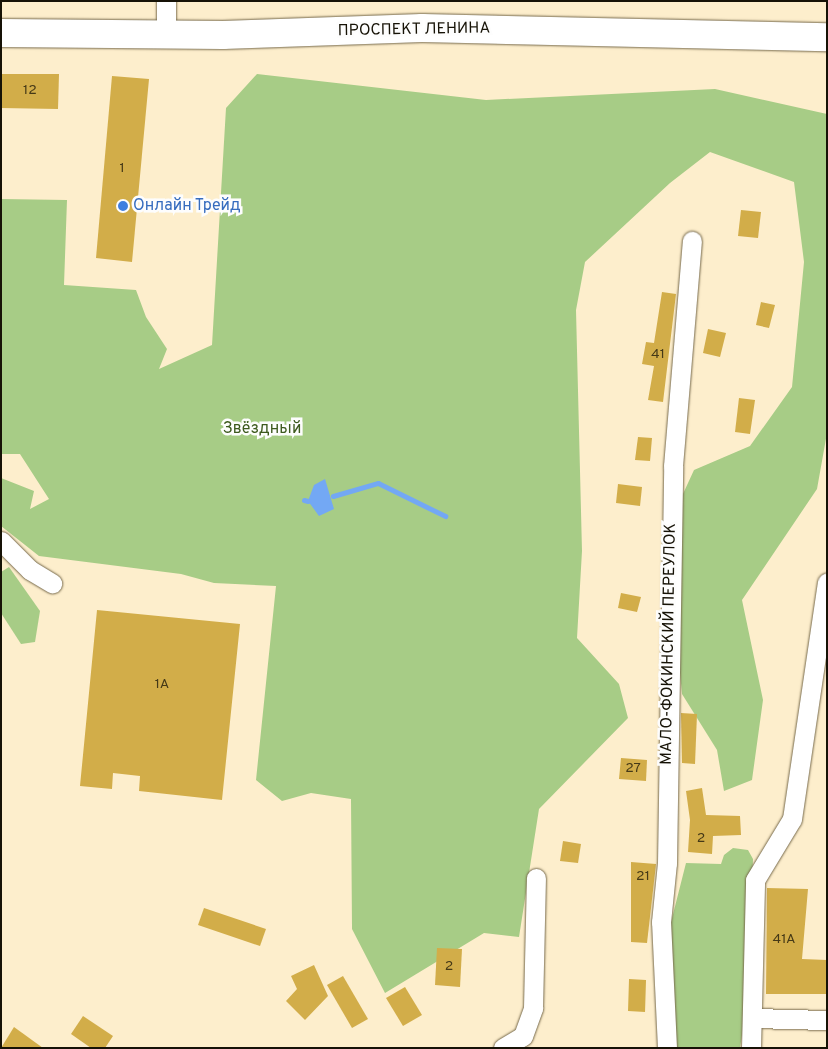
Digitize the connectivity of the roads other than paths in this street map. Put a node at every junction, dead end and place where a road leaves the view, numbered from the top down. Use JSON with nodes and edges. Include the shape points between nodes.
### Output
{"nodes":[{"id":1,"x":166,"y":1,"type":"edge"},
{"id":2,"x":1,"y":33,"type":"edge"},
{"id":3,"x":166,"y":36,"type":"junction"},
{"id":4,"x":827,"y":37,"type":"edge"},
{"id":5,"x":692,"y":241,"type":"dead end"},
{"id":6,"x":1,"y":541,"type":"edge"},
{"id":7,"x":52,"y":583,"type":"dead end"},
{"id":8,"x":827,"y":584,"type":"edge"},
{"id":9,"x":536,"y":878,"type":"dead end"},
{"id":10,"x":754,"y":1018,"type":"junction"},
{"id":11,"x":827,"y":1020,"type":"edge"},
{"id":12,"x":503,"y":1048,"type":"edge"},
{"id":13,"x":667,"y":1048,"type":"edge"},
{"id":14,"x":751,"y":1048,"type":"edge"}],
"edges":[{"from":1,"to":3,"type":"street"},
{"from":2,"to":3,"type":"main road","name":"ПРОСПЕКТ ЛЕНИНА"},
{"from":3,"to":4,"type":"main road","name":"ПРОСПЕКТ ЛЕНИНА","via":[[422,28]]},
{"from":5,"to":13,"type":"street","name":"МАЛО-ФОКИНСКИЙ ПЕРЕУЛОК","via":[[672,475],[667,863],[661,922]]},
{"from":6,"to":7,"type":"street","via":[[30,570]]},
{"from":8,"to":10,"type":"street","via":[[792,819],[755,880]]},
{"from":9,"to":12,"type":"street","via":[[534,1008],[523,1036]]},
{"from":10,"to":11,"type":"street"},
{"from":10,"to":14,"type":"street"}]}
